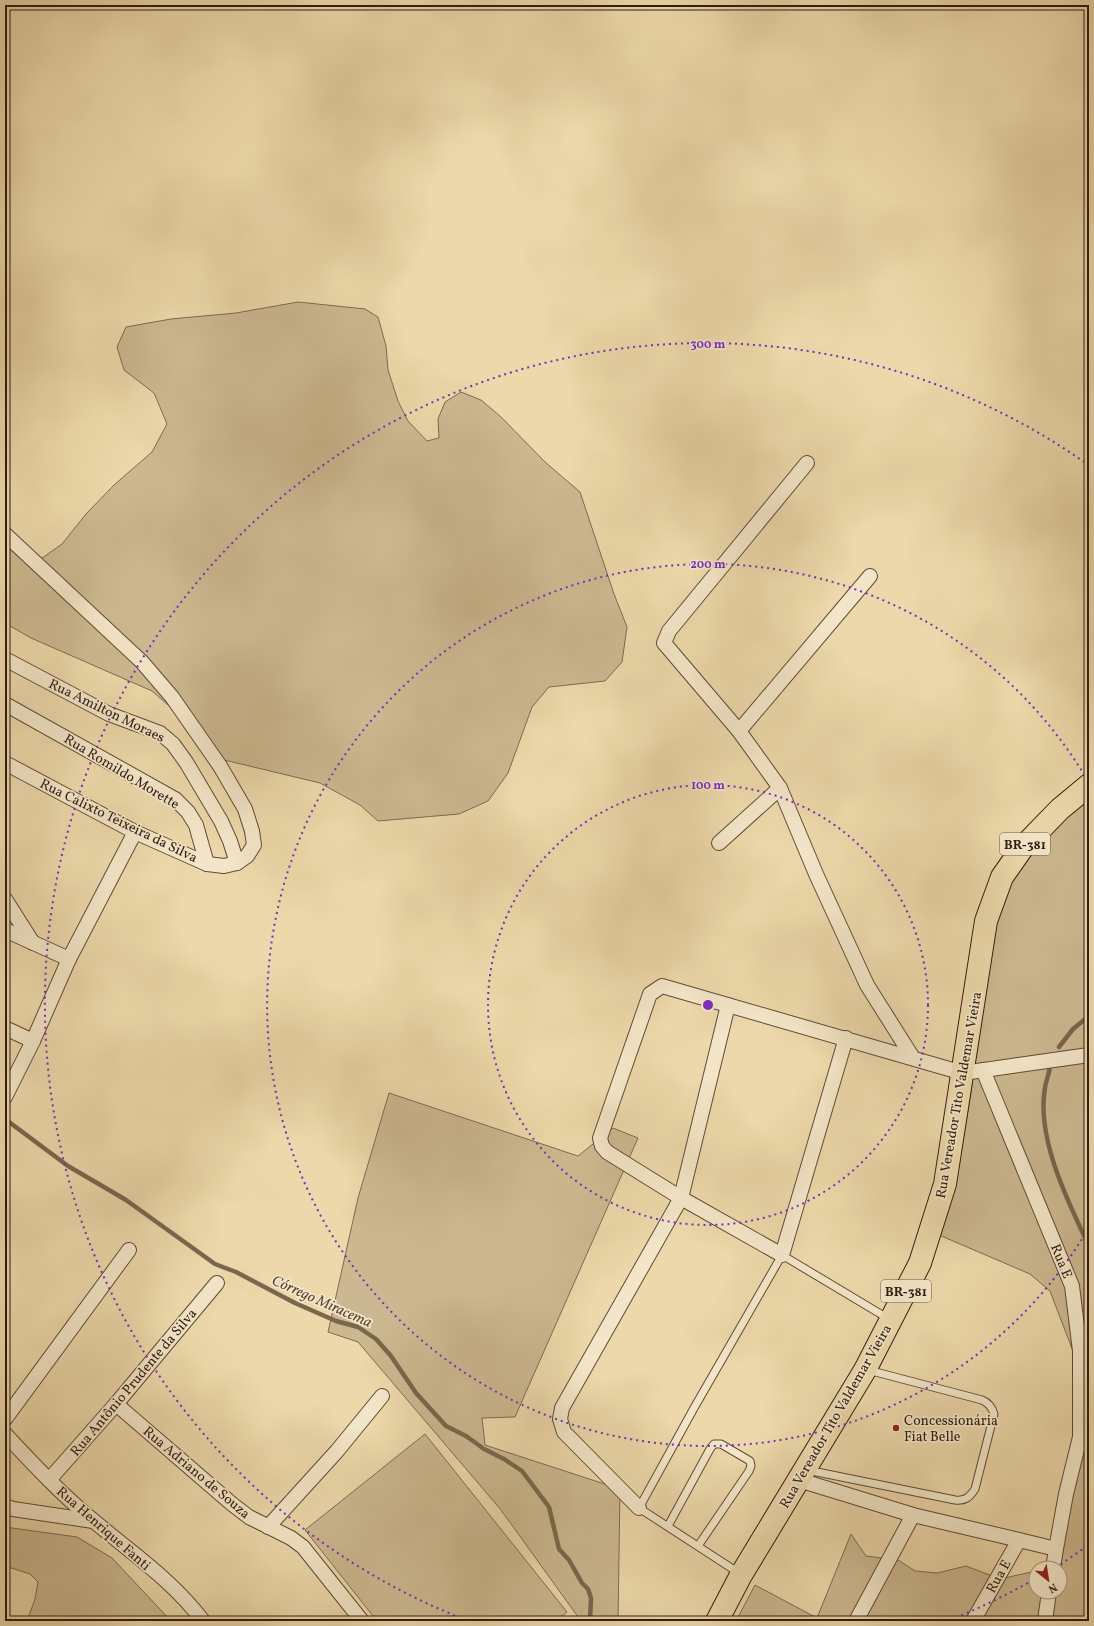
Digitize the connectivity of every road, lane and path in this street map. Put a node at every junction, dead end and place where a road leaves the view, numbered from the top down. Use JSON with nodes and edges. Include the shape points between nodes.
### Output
{"nodes":[{"id":1,"x":807,"y":463,"type":"dead end"},
{"id":2,"x":5,"y":534,"type":"edge"},
{"id":3,"x":870,"y":576,"type":"dead end"},
{"id":4,"x":5,"y":659,"type":"edge"},
{"id":5,"x":5,"y":704,"type":"edge"},
{"id":6,"x":739,"y":731,"type":"junction"},
{"id":7,"x":5,"y":763,"type":"edge"},
{"id":8,"x":1089,"y":786,"type":"edge"},
{"id":9,"x":780,"y":788,"type":"junction"},
{"id":10,"x":135,"y":832,"type":"junction"},
{"id":11,"x":719,"y":843,"type":"dead end"},
{"id":12,"x":237,"y":863,"type":"junction"},
{"id":13,"x":207,"y":864,"type":"junction"},
{"id":14,"x":5,"y":900,"type":"edge"},
{"id":15,"x":5,"y":930,"type":"edge"},
{"id":16,"x":33,"y":943,"type":"junction"},
{"id":17,"x":69,"y":959,"type":"junction"},
{"id":18,"x":728,"y":1005,"type":"junction"},
{"id":19,"x":5,"y":1028,"type":"edge"},
{"id":20,"x":846,"y":1038,"type":"junction"},
{"id":21,"x":33,"y":1041,"type":"junction"},
{"id":22,"x":1089,"y":1055,"type":"edge"},
{"id":23,"x":913,"y":1058,"type":"junction"},
{"id":24,"x":973,"y":1071,"type":"junction"},
{"id":25,"x":5,"y":1097,"type":"edge"},
{"id":26,"x":681,"y":1198,"type":"junction"},
{"id":27,"x":129,"y":1250,"type":"dead end"},
{"id":28,"x":782,"y":1255,"type":"junction"},
{"id":29,"x":217,"y":1283,"type":"dead end"},
{"id":30,"x":891,"y":1320,"type":"junction"},
{"id":31,"x":865,"y":1370,"type":"junction"},
{"id":32,"x":382,"y":1396,"type":"dead end"},
{"id":33,"x":116,"y":1404,"type":"junction"},
{"id":34,"x":5,"y":1418,"type":"edge"},
{"id":35,"x":5,"y":1434,"type":"edge"},
{"id":36,"x":802,"y":1475,"type":"junction"},
{"id":37,"x":49,"y":1480,"type":"junction"},
{"id":38,"x":639,"y":1508,"type":"junction"},
{"id":39,"x":8,"y":1509,"type":"edge"},
{"id":40,"x":913,"y":1515,"type":"junction"},
{"id":41,"x":93,"y":1521,"type":"junction"},
{"id":42,"x":668,"y":1526,"type":"junction"},
{"id":43,"x":268,"y":1527,"type":"junction"},
{"id":44,"x":1019,"y":1540,"type":"junction"},
{"id":45,"x":698,"y":1546,"type":"junction"},
{"id":46,"x":1056,"y":1549,"type":"junction"},
{"id":47,"x":1054,"y":1560,"type":"edge"},
{"id":48,"x":741,"y":1574,"type":"junction"},
{"id":49,"x":1048,"y":1600,"type":"edge"},
{"id":50,"x":203,"y":1621,"type":"edge"},
{"id":51,"x":362,"y":1621,"type":"edge"},
{"id":52,"x":717,"y":1621,"type":"edge"},
{"id":53,"x":856,"y":1621,"type":"edge"},
{"id":54,"x":973,"y":1621,"type":"edge"},
{"id":55,"x":1045,"y":1621,"type":"edge"}],
"edges":[{"from":1,"to":6,"type":"street","via":[[669,631],[664,643]]},
{"from":2,"to":12,"type":"street","via":[[142,662],[172,697],[220,766],[245,810],[254,845],[247,856]]},
{"from":3,"to":6,"type":"street"},
{"from":4,"to":12,"type":"street","name":"Rua Amilton Moraes","via":[[109,714],[160,733],[173,744],[221,821]]},
{"from":5,"to":13,"type":"street","name":"Rua Romildo Morette","via":[[174,799],[196,824]]},
{"from":6,"to":9,"type":"street"},
{"from":7,"to":10,"type":"street","name":"Rua Calixto Teixeira da Silva"},
{"from":8,"to":24,"type":"main road","name":"Rua Vereador Tito Valdemar Vieira","number":"BR-381","via":[[1060,809],[1023,847],[1002,877],[986,920]]},
{"from":9,"to":11,"type":"street"},
{"from":9,"to":23,"type":"street","via":[[867,985]]},
{"from":10,"to":13,"type":"street","name":"Rua Calixto Teixeira da Silva"},
{"from":10,"to":17,"type":"street"},
{"from":12,"to":13,"type":"street","name":"Rua Calixto Teixeira da Silva","via":[[224,866]]},
{"from":14,"to":16,"type":"street"},
{"from":15,"to":16,"type":"street"},
{"from":16,"to":17,"type":"street"},
{"from":17,"to":21,"type":"street"},
{"from":18,"to":20,"type":"street"},
{"from":18,"to":26,"type":"street"},
{"from":18,"to":26,"type":"street","via":[[662,986],[650,994],[600,1138],[607,1152]]},
{"from":19,"to":21,"type":"street"},
{"from":20,"to":23,"type":"street"},
{"from":20,"to":28,"type":"street"},
{"from":21,"to":25,"type":"street"},
{"from":22,"to":24,"type":"street"},
{"from":23,"to":24,"type":"street"},
{"from":24,"to":30,"type":"main road","name":"Rua Vereador Tito Valdemar Vieira","number":"BR-381","via":[[946,1184],[920,1263]]},
{"from":24,"to":46,"type":"street","name":"Rua E","via":[[1072,1286],[1080,1351],[1080,1437]]},
{"from":26,"to":28,"type":"street"},
{"from":26,"to":38,"type":"street","via":[[562,1408],[560,1419],[564,1432]]},
{"from":27,"to":34,"type":"street"},
{"from":28,"to":30,"type":"lane"},
{"from":28,"to":38,"type":"lane"},
{"from":29,"to":33,"type":"street","name":"Rua Antônio Prudente da Silva"},
{"from":30,"to":31,"type":"main road","name":"Rua Vereador Tito Valdemar Vieira","number":"BR-381"},
{"from":31,"to":36,"type":"main road","name":"Rua Vereador Tito Valdemar Vieira","number":"BR-381"},
{"from":31,"to":36,"type":"lane","via":[[988,1403],[994,1414],[975,1490],[967,1498],[955,1500]]},
{"from":32,"to":43,"type":"street","via":[[337,1451]]},
{"from":33,"to":37,"type":"street","name":"Rua Antônio Prudente da Silva"},
{"from":33,"to":43,"type":"street","name":"Rua Adriano de Souza","via":[[232,1504]]},
{"from":35,"to":37,"type":"street","name":"Rua Henrique Fanti"},
{"from":36,"to":40,"type":"street"},
{"from":36,"to":48,"type":"main road","name":"Rua Vereador Tito Valdemar Vieira","number":"BR-381"},
{"from":37,"to":41,"type":"street","name":"Rua Henrique Fanti"},
{"from":38,"to":42,"type":"lane"},
{"from":39,"to":41,"type":"street"},
{"from":40,"to":44,"type":"street"},
{"from":40,"to":53,"type":"street"},
{"from":41,"to":50,"type":"street","name":"Rua Henrique Fanti","via":[[170,1584]]},
{"from":42,"to":45,"type":"lane"},
{"from":42,"to":45,"type":"lane","via":[[714,1444],[721,1444],[750,1461],[749,1471]]},
{"from":43,"to":51,"type":"street","name":"Rua Adriano de Souza","via":[[303,1547]]},
{"from":44,"to":46,"type":"street"},
{"from":44,"to":54,"type":"street","name":"Rua E"},
{"from":45,"to":48,"type":"lane"},
{"from":46,"to":47,"type":"street","name":"Rua E"},
{"from":48,"to":52,"type":"main road","name":"Rua Vereador Tito Valdemar Vieira","number":"BR-381"},
{"from":49,"to":55,"type":"street"}]}
